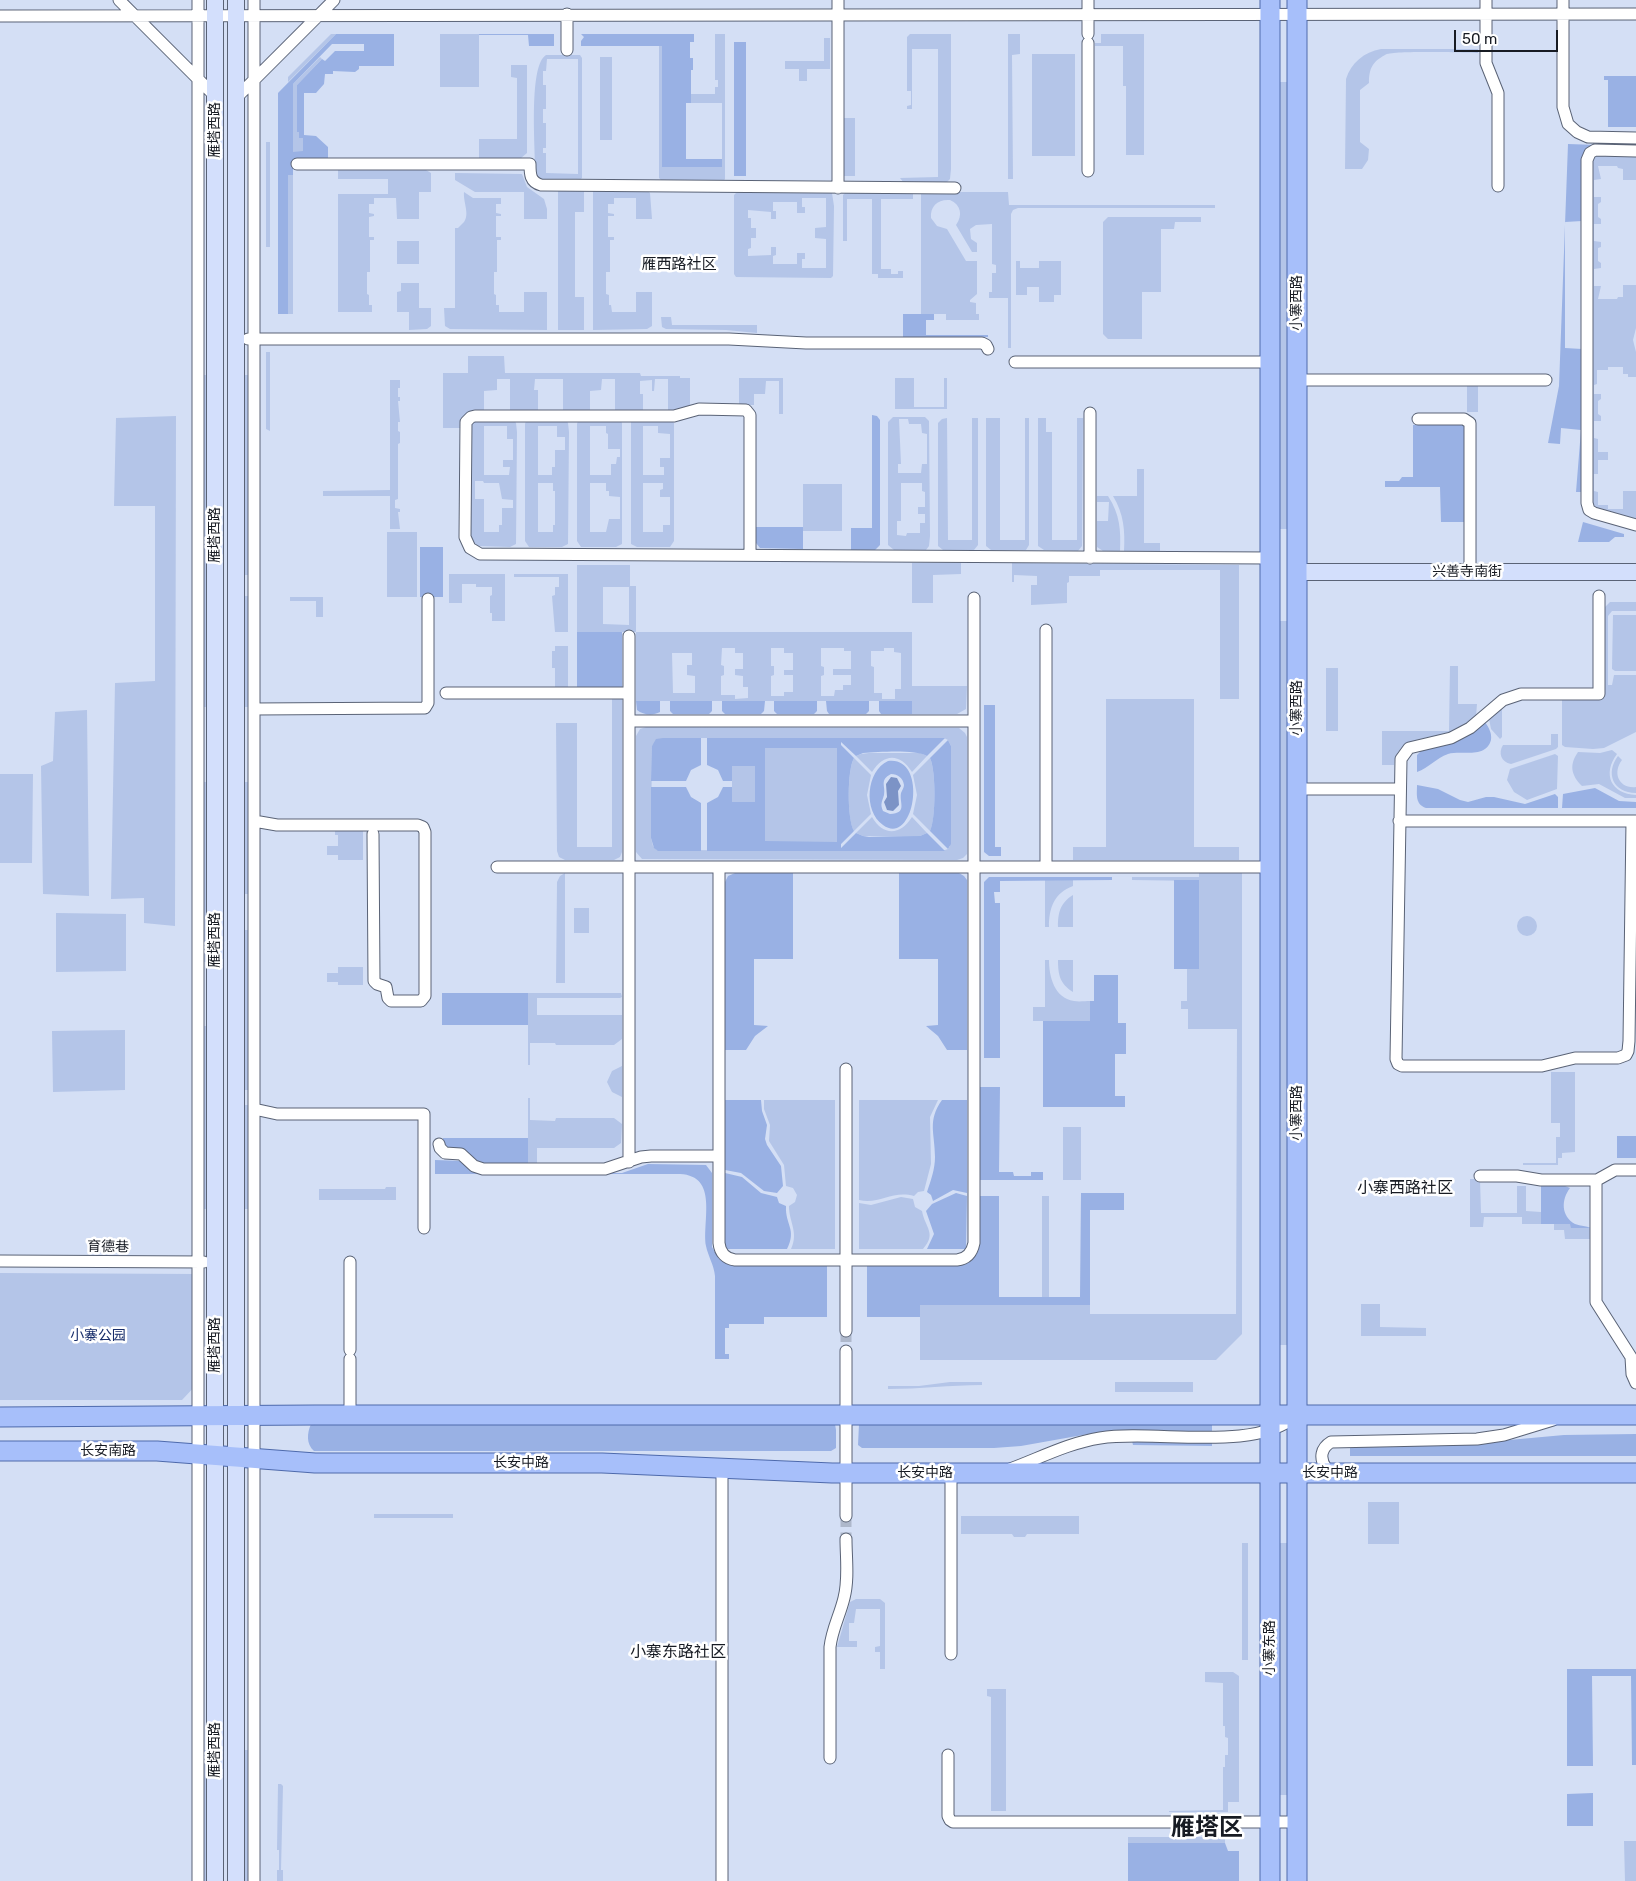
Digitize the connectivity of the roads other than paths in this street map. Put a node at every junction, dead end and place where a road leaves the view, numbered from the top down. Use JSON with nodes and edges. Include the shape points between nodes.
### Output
{"nodes":[{"id":1,"x":120,"y":0,"type":"edge"},
{"id":2,"x":198,"y":0,"type":"edge"},
{"id":3,"x":254,"y":0,"type":"edge"},
{"id":4,"x":334,"y":0,"type":"edge"},
{"id":5,"x":838,"y":0,"type":"edge"},
{"id":6,"x":1088,"y":0,"type":"edge"},
{"id":7,"x":1486,"y":0,"type":"edge"},
{"id":8,"x":1563,"y":0,"type":"edge"},
{"id":9,"x":216,"y":7,"type":"edge"},
{"id":10,"x":236,"y":7,"type":"edge"},
{"id":11,"x":1270,"y":7,"type":"edge"},
{"id":12,"x":1297,"y":7,"type":"edge"},
{"id":13,"x":134,"y":14,"type":"junction"},
{"id":14,"x":198,"y":14,"type":"junction"},
{"id":15,"x":254,"y":14,"type":"junction"},
{"id":16,"x":319,"y":14,"type":"junction"},
{"id":17,"x":567,"y":14,"type":"junction"},
{"id":18,"x":838,"y":14,"type":"junction"},
{"id":19,"x":1088,"y":14,"type":"junction"},
{"id":20,"x":1486,"y":14,"type":"junction"},
{"id":21,"x":1563,"y":14,"type":"junction"},
{"id":22,"x":1636,"y":14,"type":"edge"},
{"id":23,"x":0,"y":16,"type":"edge"},
{"id":24,"x":567,"y":50,"type":"dead end"},
{"id":25,"x":198,"y":79,"type":"junction"},
{"id":26,"x":254,"y":80,"type":"junction"},
{"id":27,"x":216,"y":96,"type":"junction"},
{"id":28,"x":236,"y":98,"type":"junction"},
{"id":29,"x":1636,"y":138,"type":"edge"},
{"id":30,"x":1636,"y":151,"type":"edge"},
{"id":31,"x":297,"y":164,"type":"dead end"},
{"id":32,"x":1088,"y":171,"type":"dead end"},
{"id":33,"x":1498,"y":186,"type":"dead end"},
{"id":34,"x":838,"y":188,"type":"junction"},
{"id":35,"x":955,"y":188,"type":"dead end"},
{"id":36,"x":236,"y":338,"type":"junction"},
{"id":37,"x":254,"y":338,"type":"junction"},
{"id":38,"x":988,"y":349,"type":"dead end"},
{"id":39,"x":1015,"y":362,"type":"dead end"},
{"id":40,"x":1270,"y":362,"type":"junction"},
{"id":41,"x":1297,"y":380,"type":"junction"},
{"id":42,"x":1546,"y":380,"type":"dead end"},
{"id":43,"x":1090,"y":413,"type":"dead end"},
{"id":44,"x":1418,"y":419,"type":"dead end"},
{"id":45,"x":1636,"y":525,"type":"edge"},
{"id":46,"x":750,"y":555,"type":"dead end"},
{"id":47,"x":1090,"y":558,"type":"junction"},
{"id":48,"x":1270,"y":558,"type":"junction"},
{"id":49,"x":1297,"y":572,"type":"junction"},
{"id":50,"x":1470,"y":572,"type":"junction"},
{"id":51,"x":1636,"y":572,"type":"edge"},
{"id":52,"x":1599,"y":596,"type":"dead end"},
{"id":53,"x":974,"y":598,"type":"dead end"},
{"id":54,"x":428,"y":599,"type":"dead end"},
{"id":55,"x":1046,"y":630,"type":"dead end"},
{"id":56,"x":629,"y":636,"type":"dead end"},
{"id":57,"x":446,"y":693,"type":"dead end"},
{"id":58,"x":629,"y":693,"type":"junction"},
{"id":59,"x":254,"y":709,"type":"junction"},
{"id":60,"x":629,"y":721,"type":"junction"},
{"id":61,"x":974,"y":721,"type":"junction"},
{"id":62,"x":1297,"y":790,"type":"junction"},
{"id":63,"x":1399,"y":790,"type":"junction"},
{"id":64,"x":254,"y":821,"type":"junction"},
{"id":65,"x":1399,"y":821,"type":"junction"},
{"id":66,"x":1634,"y":821,"type":"edge"},
{"id":67,"x":373,"y":834,"type":"dead end"},
{"id":68,"x":497,"y":866,"type":"dead end"},
{"id":69,"x":629,"y":866,"type":"junction"},
{"id":70,"x":719,"y":866,"type":"junction"},
{"id":71,"x":974,"y":866,"type":"junction"},
{"id":72,"x":1046,"y":866,"type":"junction"},
{"id":73,"x":1270,"y":866,"type":"junction"},
{"id":74,"x":846,"y":1069,"type":"dead end"},
{"id":75,"x":254,"y":1109,"type":"junction"},
{"id":76,"x":439,"y":1144,"type":"dead end"},
{"id":77,"x":719,"y":1156,"type":"junction"},
{"id":78,"x":629,"y":1162,"type":"dead end"},
{"id":79,"x":1636,"y":1170,"type":"edge"},
{"id":80,"x":1480,"y":1176,"type":"dead end"},
{"id":81,"x":1596,"y":1180,"type":"junction"},
{"id":82,"x":424,"y":1228,"type":"dead end"},
{"id":83,"x":846,"y":1260,"type":"junction"},
{"id":84,"x":0,"y":1261,"type":"edge"},
{"id":85,"x":198,"y":1262,"type":"junction"},
{"id":86,"x":216,"y":1262,"type":"junction"},
{"id":87,"x":350,"y":1262,"type":"dead end"},
{"id":88,"x":846,"y":1331,"type":"tunnel mouth"},
{"id":89,"x":846,"y":1351,"type":"tunnel mouth"},
{"id":90,"x":1636,"y":1383,"type":"edge"},
{"id":91,"x":350,"y":1415,"type":"junction"},
{"id":92,"x":846,"y":1415,"type":"junction"},
{"id":93,"x":1297,"y":1415,"type":"junction"},
{"id":94,"x":1584,"y":1415,"type":"junction"},
{"id":95,"x":1636,"y":1415,"type":"edge"},
{"id":96,"x":245,"y":1416,"type":"junction"},
{"id":97,"x":0,"y":1417,"type":"edge"},
{"id":98,"x":207,"y":1417,"type":"junction"},
{"id":99,"x":1270,"y":1424,"type":"junction"},
{"id":100,"x":0,"y":1451,"type":"edge"},
{"id":101,"x":207,"y":1454,"type":"junction"},
{"id":102,"x":245,"y":1458,"type":"junction"},
{"id":103,"x":722,"y":1468,"type":"junction"},
{"id":104,"x":846,"y":1473,"type":"junction"},
{"id":105,"x":951,"y":1473,"type":"junction"},
{"id":106,"x":991,"y":1473,"type":"junction"},
{"id":107,"x":1270,"y":1473,"type":"junction"},
{"id":108,"x":1297,"y":1473,"type":"junction"},
{"id":109,"x":1338,"y":1473,"type":"junction"},
{"id":110,"x":1636,"y":1473,"type":"edge"},
{"id":111,"x":846,"y":1516,"type":"tunnel mouth"},
{"id":112,"x":846,"y":1539,"type":"tunnel mouth"},
{"id":113,"x":951,"y":1654,"type":"dead end"},
{"id":114,"x":948,"y":1755,"type":"dead end"},
{"id":115,"x":830,"y":1758,"type":"dead end"},
{"id":116,"x":1270,"y":1822,"type":"junction"},
{"id":117,"x":1297,"y":1822,"type":"junction"},
{"id":118,"x":198,"y":1881,"type":"edge"},
{"id":119,"x":216,"y":1881,"type":"edge"},
{"id":120,"x":236,"y":1881,"type":"edge"},
{"id":121,"x":254,"y":1881,"type":"edge"},
{"id":122,"x":722,"y":1881,"type":"edge"},
{"id":123,"x":1270,"y":1881,"type":"edge"},
{"id":124,"x":1297,"y":1881,"type":"edge"}],
"edges":[{"from":1,"to":13,"type":"street"},
{"from":2,"to":14,"type":"street"},
{"from":3,"to":15,"type":"street"},
{"from":4,"to":16,"type":"street"},
{"from":5,"to":18,"type":"street"},
{"from":6,"to":19,"type":"street"},
{"from":7,"to":20,"type":"street"},
{"from":8,"to":21,"type":"street"},
{"from":9,"to":10,"type":"street"},
{"from":9,"to":14,"type":"street"},
{"from":9,"to":27,"type":"main road","name":"雁塔西路"},
{"from":10,"to":15,"type":"street"},
{"from":10,"to":28,"type":"main road","name":"雁塔西路"},
{"from":11,"to":12,"type":"street"},
{"from":11,"to":19,"type":"street"},
{"from":11,"to":40,"type":"main road","name":"小寨西路"},
{"from":12,"to":20,"type":"street"},
{"from":12,"to":41,"type":"main road","name":"小寨西路"},
{"from":13,"to":14,"type":"street"},
{"from":13,"to":23,"type":"street"},
{"from":13,"to":25,"type":"street"},
{"from":14,"to":25,"type":"street"},
{"from":15,"to":16,"type":"street"},
{"from":15,"to":26,"type":"street"},
{"from":16,"to":17,"type":"street"},
{"from":16,"to":26,"type":"street"},
{"from":17,"to":18,"type":"street"},
{"from":17,"to":24,"type":"street"},
{"from":18,"to":19,"type":"street"},
{"from":18,"to":34,"type":"street"},
{"from":19,"to":32,"type":"street"},
{"from":20,"to":21,"type":"street"},
{"from":20,"to":33,"type":"street","via":[[1486,63],[1498,92]]},
{"from":21,"to":22,"type":"street"},
{"from":21,"to":29,"type":"street","via":[[1563,107],[1568,124],[1588,137]]},
{"from":25,"to":27,"type":"street"},
{"from":25,"to":85,"type":"street"},
{"from":26,"to":28,"type":"street"},
{"from":26,"to":37,"type":"street"},
{"from":27,"to":86,"type":"main road","name":"雁塔西路"},
{"from":28,"to":36,"type":"main road","name":"雁塔西路"},
{"from":30,"to":45,"type":"street","via":[[1595,150],[1588,154],[1586,160],[1586,504],[1594,513]]},
{"from":31,"to":34,"type":"street","via":[[530,164],[532,179],[541,185]]},
{"from":34,"to":35,"type":"street"},
{"from":36,"to":37,"type":"street"},
{"from":36,"to":96,"type":"main road","name":"雁塔西路"},
{"from":37,"to":38,"type":"street","via":[[729,338],[806,343],[982,343]]},
{"from":37,"to":59,"type":"street"},
{"from":39,"to":40,"type":"street"},
{"from":40,"to":48,"type":"main road","name":"小寨西路"},
{"from":41,"to":42,"type":"street"},
{"from":41,"to":49,"type":"main road","name":"小寨西路"},
{"from":43,"to":47,"type":"street"},
{"from":44,"to":50,"type":"street","via":[[1464,419],[1470,423]]},
{"from":46,"to":47,"type":"street","via":[[750,415],[746,410],[699,409],[674,416],[471,416],[466,422],[465,537],[470,548],[480,554]]},
{"from":47,"to":48,"type":"street"},
{"from":48,"to":73,"type":"main road","name":"小寨西路"},
{"from":49,"to":50,"type":"main road","name":"兴善寺南街"},
{"from":49,"to":62,"type":"main road","name":"小寨西路"},
{"from":50,"to":51,"type":"main road","name":"兴善寺南街"},
{"from":52,"to":63,"type":"street","via":[[1599,694],[1521,694],[1503,700],[1470,728],[1451,738],[1409,748],[1400,759]]},
{"from":53,"to":61,"type":"street"},
{"from":54,"to":59,"type":"street","via":[[428,703],[425,708]]},
{"from":55,"to":72,"type":"street"},
{"from":56,"to":58,"type":"street"},
{"from":57,"to":58,"type":"street"},
{"from":58,"to":60,"type":"street"},
{"from":59,"to":64,"type":"street"},
{"from":60,"to":61,"type":"street"},
{"from":60,"to":69,"type":"street"},
{"from":61,"to":71,"type":"street"},
{"from":62,"to":63,"type":"street"},
{"from":62,"to":93,"type":"main road","name":"小寨西路"},
{"from":63,"to":65,"type":"street"},
{"from":64,"to":67,"type":"street","via":[[273,825],[423,827],[425,996],[421,1001],[391,1001],[386,987],[374,981]]},
{"from":64,"to":75,"type":"street"},
{"from":65,"to":66,"type":"street"},
{"from":65,"to":66,"type":"street","via":[[1396,1061],[1402,1066],[1542,1066],[1575,1058],[1618,1058],[1626,1055],[1629,1048]]},
{"from":68,"to":69,"type":"street"},
{"from":69,"to":70,"type":"street"},
{"from":69,"to":78,"type":"street"},
{"from":70,"to":71,"type":"street"},
{"from":70,"to":77,"type":"street"},
{"from":71,"to":72,"type":"street"},
{"from":71,"to":83,"type":"street","via":[[972,1250],[960,1260]]},
{"from":72,"to":73,"type":"street"},
{"from":73,"to":99,"type":"main road","name":"小寨西路"},
{"from":74,"to":83,"type":"street"},
{"from":75,"to":82,"type":"street","via":[[277,1114],[424,1114]]},
{"from":75,"to":96,"type":"street"},
{"from":76,"to":77,"type":"street","via":[[445,1153],[461,1154],[474,1166],[484,1169],[605,1169],[641,1157]]},
{"from":77,"to":83,"type":"street","via":[[719,1243],[726,1257],[735,1260]]},
{"from":79,"to":81,"type":"street","via":[[1615,1170]]},
{"from":80,"to":81,"type":"street"},
{"from":81,"to":90,"type":"street","via":[[1596,1302],[1630,1357]]},
{"from":83,"to":88,"type":"street"},
{"from":84,"to":85,"type":"street","name":"育德巷"},
{"from":85,"to":86,"type":"street","name":"育德巷"},
{"from":85,"to":98,"type":"street"},
{"from":86,"to":98,"type":"main road","name":"雁塔西路"},
{"from":87,"to":91,"type":"street"},
{"from":89,"to":92,"type":"street"},
{"from":91,"to":92,"type":"main road"},
{"from":91,"to":96,"type":"main road"},
{"from":92,"to":99,"type":"main road"},
{"from":92,"to":104,"type":"street"},
{"from":93,"to":94,"type":"main road"},
{"from":93,"to":99,"type":"main road"},
{"from":93,"to":108,"type":"main road","name":"小寨东路"},
{"from":94,"to":95,"type":"main road"},
{"from":94,"to":109,"type":"street","via":[[1556,1419],[1486,1438],[1331,1442],[1323,1450],[1323,1463]]},
{"from":96,"to":98,"type":"main road"},
{"from":96,"to":102,"type":"main road","name":"雁塔西路"},
{"from":97,"to":98,"type":"main road"},
{"from":98,"to":101,"type":"main road","name":"雁塔西路"},
{"from":99,"to":106,"type":"street","via":[[1242,1436],[1100,1438]]},
{"from":99,"to":107,"type":"main road","name":"小寨东路"},
{"from":100,"to":101,"type":"main road","name":"长安南路"},
{"from":101,"to":102,"type":"main road","name":"长安中路"},
{"from":101,"to":118,"type":"street"},
{"from":101,"to":119,"type":"main road","name":"雁塔西路"},
{"from":102,"to":103,"type":"main road","name":"长安中路","via":[[315,1463],[602,1463]]},
{"from":102,"to":120,"type":"main road","name":"雁塔西路"},
{"from":102,"to":121,"type":"street"},
{"from":103,"to":104,"type":"main road","name":"长安中路"},
{"from":103,"to":122,"type":"street"},
{"from":104,"to":105,"type":"main road","name":"长安中路"},
{"from":104,"to":111,"type":"street"},
{"from":105,"to":106,"type":"main road","name":"长安中路"},
{"from":105,"to":113,"type":"street"},
{"from":106,"to":107,"type":"main road","name":"长安中路"},
{"from":107,"to":108,"type":"main road","name":"长安中路"},
{"from":107,"to":116,"type":"main road","name":"小寨东路"},
{"from":108,"to":109,"type":"main road","name":"长安中路"},
{"from":108,"to":117,"type":"main road","name":"小寨东路"},
{"from":109,"to":110,"type":"main road","name":"长安中路"},
{"from":112,"to":115,"type":"street","via":[[844,1598],[830,1647]]},
{"from":114,"to":116,"type":"street","via":[[948,1816],[954,1822]]},
{"from":116,"to":117,"type":"street"},
{"from":116,"to":123,"type":"main road","name":"小寨东路"},
{"from":117,"to":124,"type":"main road","name":"小寨东路"}]}
